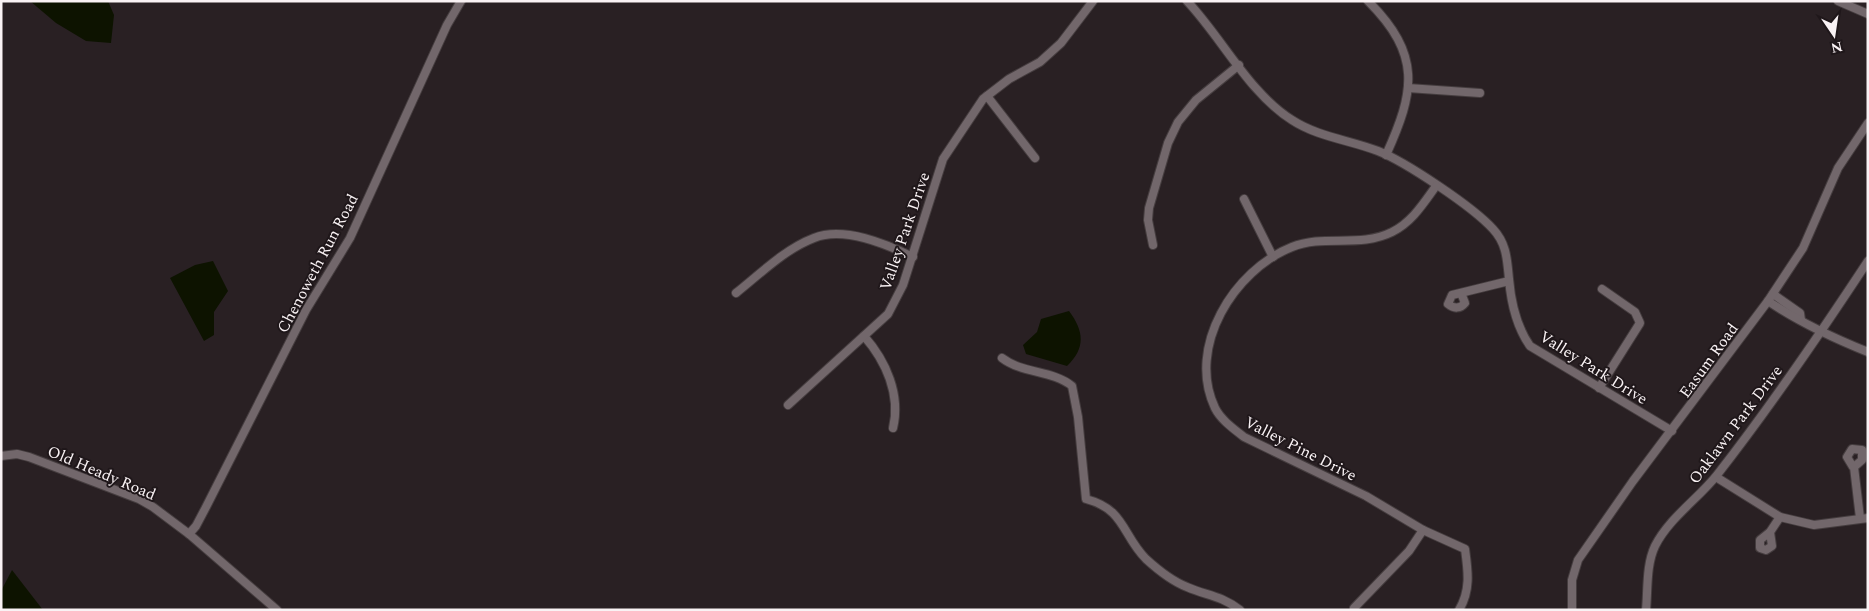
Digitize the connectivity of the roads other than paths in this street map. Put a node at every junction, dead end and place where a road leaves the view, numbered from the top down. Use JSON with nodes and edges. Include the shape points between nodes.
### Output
{"nodes":[{"id":1,"x":461,"y":1,"type":"edge"},
{"id":2,"x":1093,"y":1,"type":"edge"},
{"id":3,"x":1187,"y":1,"type":"edge"},
{"id":4,"x":1368,"y":1,"type":"edge"},
{"id":5,"x":1838,"y":1,"type":"edge"},
{"id":6,"x":1868,"y":14,"type":"edge"},
{"id":7,"x":1238,"y":65,"type":"junction"},
{"id":8,"x":1408,"y":88,"type":"junction"},
{"id":9,"x":1480,"y":93,"type":"dead end"},
{"id":10,"x":987,"y":96,"type":"junction"},
{"id":11,"x":1868,"y":123,"type":"edge"},
{"id":12,"x":1386,"y":155,"type":"junction"},
{"id":13,"x":1034,"y":158,"type":"dead end"},
{"id":14,"x":1436,"y":186,"type":"junction"},
{"id":15,"x":1244,"y":199,"type":"dead end"},
{"id":16,"x":1152,"y":245,"type":"dead end"},
{"id":17,"x":913,"y":257,"type":"junction"},
{"id":18,"x":1272,"y":257,"type":"junction"},
{"id":19,"x":1868,"y":261,"type":"edge"},
{"id":20,"x":1509,"y":281,"type":"junction"},
{"id":21,"x":1602,"y":289,"type":"dead end"},
{"id":22,"x":736,"y":293,"type":"dead end"},
{"id":23,"x":1461,"y":293,"type":"dead end"},
{"id":24,"x":1773,"y":294,"type":"junction"},
{"id":25,"x":1768,"y":301,"type":"junction"},
{"id":26,"x":1801,"y":320,"type":"junction"},
{"id":27,"x":1822,"y":332,"type":"junction"},
{"id":28,"x":864,"y":336,"type":"junction"},
{"id":29,"x":1868,"y":352,"type":"edge"},
{"id":30,"x":1002,"y":358,"type":"dead end"},
{"id":31,"x":1599,"y":388,"type":"junction"},
{"id":32,"x":788,"y":404,"type":"dead end"},
{"id":33,"x":893,"y":428,"type":"dead end"},
{"id":34,"x":1672,"y":431,"type":"junction"},
{"id":35,"x":1,"y":456,"type":"edge"},
{"id":36,"x":1853,"y":466,"type":"dead end"},
{"id":37,"x":1716,"y":476,"type":"junction"},
{"id":38,"x":1780,"y":517,"type":"junction"},
{"id":39,"x":1864,"y":518,"type":"edge"},
{"id":40,"x":1423,"y":530,"type":"junction"},
{"id":41,"x":1770,"y":532,"type":"dead end"},
{"id":42,"x":189,"y":534,"type":"junction"},
{"id":43,"x":1354,"y":608,"type":"dead end"},
{"id":44,"x":277,"y":610,"type":"edge"},
{"id":45,"x":1240,"y":610,"type":"edge"},
{"id":46,"x":1459,"y":610,"type":"edge"},
{"id":47,"x":1572,"y":610,"type":"edge"},
{"id":48,"x":1646,"y":610,"type":"edge"}],
"edges":[{"from":1,"to":42,"type":"street","name":"Chenoweth Run Road","via":[[350,238],[306,310],[205,509]]},
{"from":2,"to":10,"type":"street","name":"Valley Park Drive","via":[[1061,43],[1040,62]]},
{"from":3,"to":7,"type":"street","name":"Valley Park Drive"},
{"from":4,"to":8,"type":"street","via":[[1400,41]]},
{"from":5,"to":6,"type":"street"},
{"from":7,"to":12,"type":"street","name":"Valley Park Drive","via":[[1264,96],[1291,120],[1310,130]]},
{"from":7,"to":16,"type":"street","via":[[1196,100],[1173,131],[1149,208]]},
{"from":8,"to":9,"type":"street"},
{"from":8,"to":12,"type":"street","via":[[1402,117]]},
{"from":10,"to":13,"type":"street"},
{"from":10,"to":17,"type":"street","name":"Valley Park Drive","via":[[943,159]]},
{"from":11,"to":24,"type":"street","name":"Easum Road","via":[[1838,168],[1803,248]]},
{"from":12,"to":14,"type":"street","name":"Valley Park Drive"},
{"from":14,"to":18,"type":"street","name":"Valley Pine Drive","via":[[1411,218],[1391,232],[1356,241],[1304,243]]},
{"from":14,"to":20,"type":"street","name":"Valley Park Drive","via":[[1495,231],[1508,257]]},
{"from":15,"to":18,"type":"street"},
{"from":17,"to":22,"type":"street","via":[[894,248],[841,234],[815,237],[783,255]]},
{"from":17,"to":28,"type":"street","name":"Valley Park Drive","via":[[888,314]]},
{"from":18,"to":40,"type":"street","name":"Valley Pine Drive","via":[[1254,270],[1237,290],[1211,336],[1206,370],[1216,409],[1244,437],[1366,496]]},
{"from":19,"to":27,"type":"street","name":"Oaklawn Park Drive"},
{"from":20,"to":23,"type":"street"},
{"from":20,"to":31,"type":"street","name":"Valley Park Drive","via":[[1518,325],[1530,346]]},
{"from":21,"to":31,"type":"street","via":[[1635,312],[1640,323]]},
{"from":24,"to":25,"type":"street","name":"Easum Road"},
{"from":24,"to":26,"type":"street","via":[[1800,313]]},
{"from":25,"to":26,"type":"street"},
{"from":25,"to":34,"type":"street","name":"Easum Road"},
{"from":26,"to":27,"type":"street"},
{"from":27,"to":29,"type":"street"},
{"from":27,"to":37,"type":"street","name":"Oaklawn Park Drive"},
{"from":28,"to":32,"type":"street","name":"Valley Park Drive"},
{"from":28,"to":33,"type":"street","via":[[879,353],[890,380],[898,410]]},
{"from":30,"to":45,"type":"street","via":[[1012,365],[1062,378],[1072,386],[1086,499],[1101,502],[1120,521],[1152,564],[1188,588],[1218,596]]},
{"from":31,"to":34,"type":"street","name":"Valley Park Drive"},
{"from":34,"to":47,"type":"street","name":"Easum Road","via":[[1578,560],[1572,580]]},
{"from":35,"to":42,"type":"street","name":"Old Heady Road","via":[[29,457],[139,499]]},
{"from":36,"to":39,"type":"street","via":[[1848,457],[1852,449],[1862,450],[1862,460],[1854,467]]},
{"from":37,"to":38,"type":"street"},
{"from":37,"to":48,"type":"street","name":"Oaklawn Park Drive","via":[[1670,525],[1656,546],[1650,562]]},
{"from":38,"to":39,"type":"street","via":[[1814,525]]},
{"from":38,"to":41,"type":"street"},
{"from":40,"to":43,"type":"street","via":[[1393,569]]},
{"from":40,"to":46,"type":"street","name":"Valley Pine Drive","via":[[1465,549],[1468,586]]},
{"from":42,"to":44,"type":"street","name":"Old Heady Road"}]}
